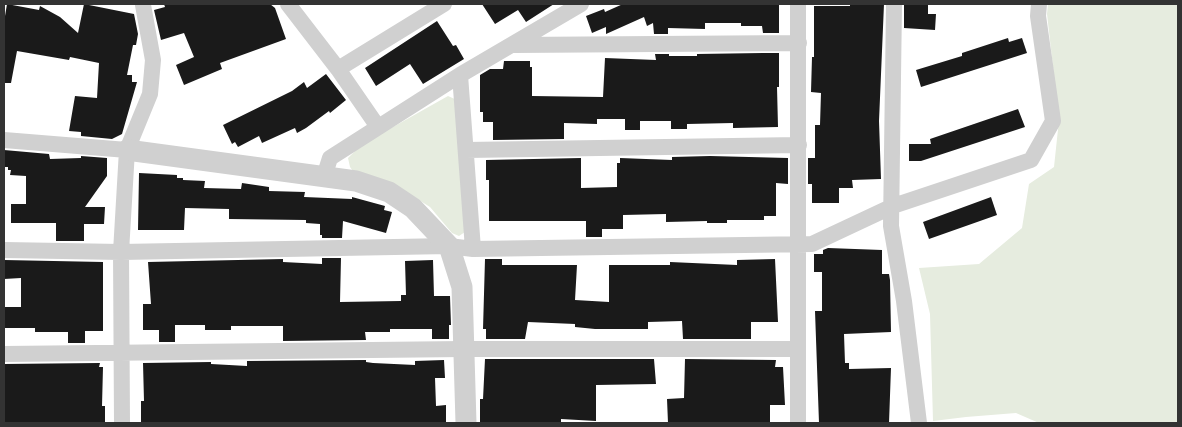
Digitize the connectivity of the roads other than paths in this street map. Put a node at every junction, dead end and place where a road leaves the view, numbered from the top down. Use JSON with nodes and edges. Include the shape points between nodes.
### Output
{"nodes":[{"id":1,"x":141,"y":4,"type":"edge"},
{"id":2,"x":288,"y":4,"type":"edge"},
{"id":3,"x":444,"y":4,"type":"edge"},
{"id":4,"x":581,"y":4,"type":"edge"},
{"id":5,"x":798,"y":4,"type":"edge"},
{"id":6,"x":894,"y":4,"type":"edge"},
{"id":7,"x":1039,"y":4,"type":"edge"},
{"id":8,"x":798,"y":43,"type":"junction"},
{"id":9,"x":514,"y":44,"type":"junction"},
{"id":10,"x":338,"y":69,"type":"junction"},
{"id":11,"x":460,"y":75,"type":"junction"},
{"id":12,"x":378,"y":127,"type":"junction"},
{"id":13,"x":4,"y":140,"type":"edge"},
{"id":14,"x":799,"y":145,"type":"junction"},
{"id":15,"x":127,"y":150,"type":"junction"},
{"id":16,"x":466,"y":150,"type":"junction"},
{"id":17,"x":324,"y":177,"type":"junction"},
{"id":18,"x":892,"y":206,"type":"junction"},
{"id":19,"x":799,"y":245,"type":"junction"},
{"id":20,"x":449,"y":246,"type":"junction"},
{"id":21,"x":473,"y":249,"type":"junction"},
{"id":22,"x":4,"y":250,"type":"edge"},
{"id":23,"x":121,"y":252,"type":"junction"},
{"id":24,"x":464,"y":349,"type":"junction"},
{"id":25,"x":798,"y":349,"type":"junction"},
{"id":26,"x":121,"y":353,"type":"junction"},
{"id":27,"x":4,"y":354,"type":"edge"},
{"id":28,"x":122,"y":423,"type":"edge"},
{"id":29,"x":466,"y":423,"type":"edge"},
{"id":30,"x":798,"y":423,"type":"edge"},
{"id":31,"x":919,"y":423,"type":"edge"}],
"edges":[{"from":1,"to":15,"type":"street","via":[[153,60],[150,94]]},
{"from":2,"to":10,"type":"street"},
{"from":3,"to":10,"type":"street"},
{"from":4,"to":9,"type":"street"},
{"from":5,"to":8,"type":"street"},
{"from":6,"to":18,"type":"street"},
{"from":7,"to":18,"type":"street","via":[[1053,121],[1031,160]]},
{"from":8,"to":9,"type":"street"},
{"from":8,"to":14,"type":"street"},
{"from":9,"to":11,"type":"street"},
{"from":10,"to":12,"type":"street"},
{"from":11,"to":12,"type":"street"},
{"from":11,"to":16,"type":"street"},
{"from":12,"to":17,"type":"street","via":[[330,158]]},
{"from":13,"to":15,"type":"street"},
{"from":14,"to":16,"type":"street"},
{"from":14,"to":19,"type":"street"},
{"from":15,"to":17,"type":"street"},
{"from":15,"to":23,"type":"street"},
{"from":16,"to":21,"type":"street"},
{"from":17,"to":20,"type":"street","via":[[356,181],[389,192],[413,208]]},
{"from":18,"to":19,"type":"street","via":[[812,244]]},
{"from":18,"to":31,"type":"street","via":[[891,226]]},
{"from":19,"to":21,"type":"street"},
{"from":19,"to":25,"type":"street"},
{"from":20,"to":21,"type":"street"},
{"from":20,"to":23,"type":"street"},
{"from":20,"to":24,"type":"street","via":[[462,288]]},
{"from":22,"to":23,"type":"street"},
{"from":23,"to":26,"type":"street"},
{"from":24,"to":25,"type":"street"},
{"from":24,"to":26,"type":"street"},
{"from":24,"to":29,"type":"street"},
{"from":25,"to":30,"type":"street"},
{"from":26,"to":27,"type":"street"},
{"from":26,"to":28,"type":"street"}]}
